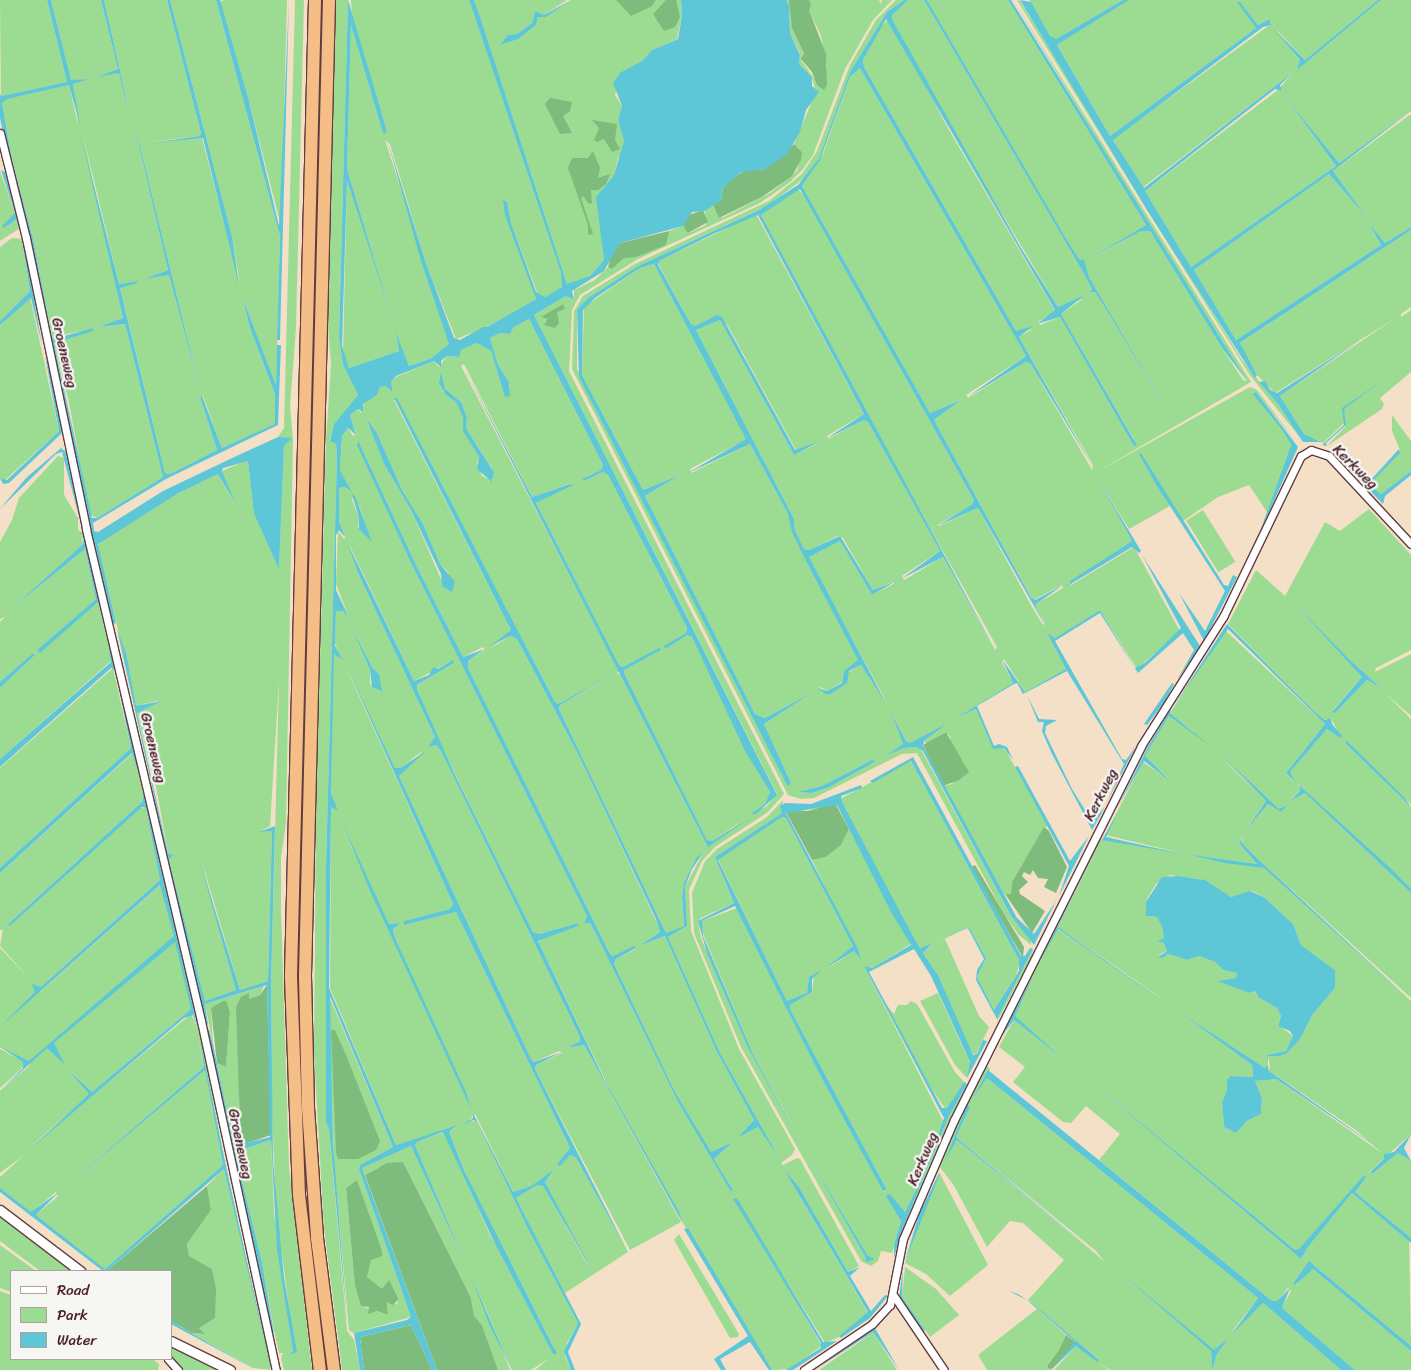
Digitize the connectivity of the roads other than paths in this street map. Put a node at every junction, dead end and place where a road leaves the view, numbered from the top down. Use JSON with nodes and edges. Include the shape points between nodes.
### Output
{"nodes":[{"id":1,"x":315,"y":0,"type":"edge"},
{"id":2,"x":329,"y":0,"type":"edge"},
{"id":3,"x":0,"y":133,"type":"edge"},
{"id":4,"x":1411,"y":544,"type":"edge"},
{"id":5,"x":0,"y":1210,"type":"edge"},
{"id":6,"x":79,"y":1270,"type":"edge"},
{"id":7,"x":894,"y":1296,"type":"junction"},
{"id":8,"x":886,"y":1312,"type":"junction"},
{"id":9,"x":902,"y":1312,"type":"junction"},
{"id":10,"x":172,"y":1341,"type":"edge"},
{"id":11,"x":169,"y":1360,"type":"edge"},
{"id":12,"x":178,"y":1370,"type":"edge"},
{"id":13,"x":230,"y":1370,"type":"edge"},
{"id":14,"x":276,"y":1370,"type":"edge"},
{"id":15,"x":320,"y":1370,"type":"edge"},
{"id":16,"x":334,"y":1370,"type":"edge"},
{"id":17,"x":804,"y":1370,"type":"edge"},
{"id":18,"x":944,"y":1370,"type":"edge"}],
"edges":[{"from":1,"to":15,"type":"highway","via":[[291,977],[300,1195]]},
{"from":2,"to":16,"type":"highway","via":[[305,976],[308,1108],[317,1238]]},
{"from":3,"to":14,"type":"street","name":"Groeneweg","via":[[26,238],[86,529],[201,1021]]},
{"from":4,"to":7,"type":"street","name":"Kerkweg","via":[[1329,456],[1311,450],[1301,456],[1223,617],[1141,746],[954,1120],[904,1239]]},
{"from":5,"to":6,"type":"street"},
{"from":7,"to":8,"type":"street","name":"Kerkweg"},
{"from":7,"to":9,"type":"street"},
{"from":8,"to":9,"type":"street"},
{"from":8,"to":17,"type":"street","name":"Kerkweg"},
{"from":9,"to":18,"type":"street"},
{"from":10,"to":13,"type":"street"},
{"from":11,"to":12,"type":"street"}]}
